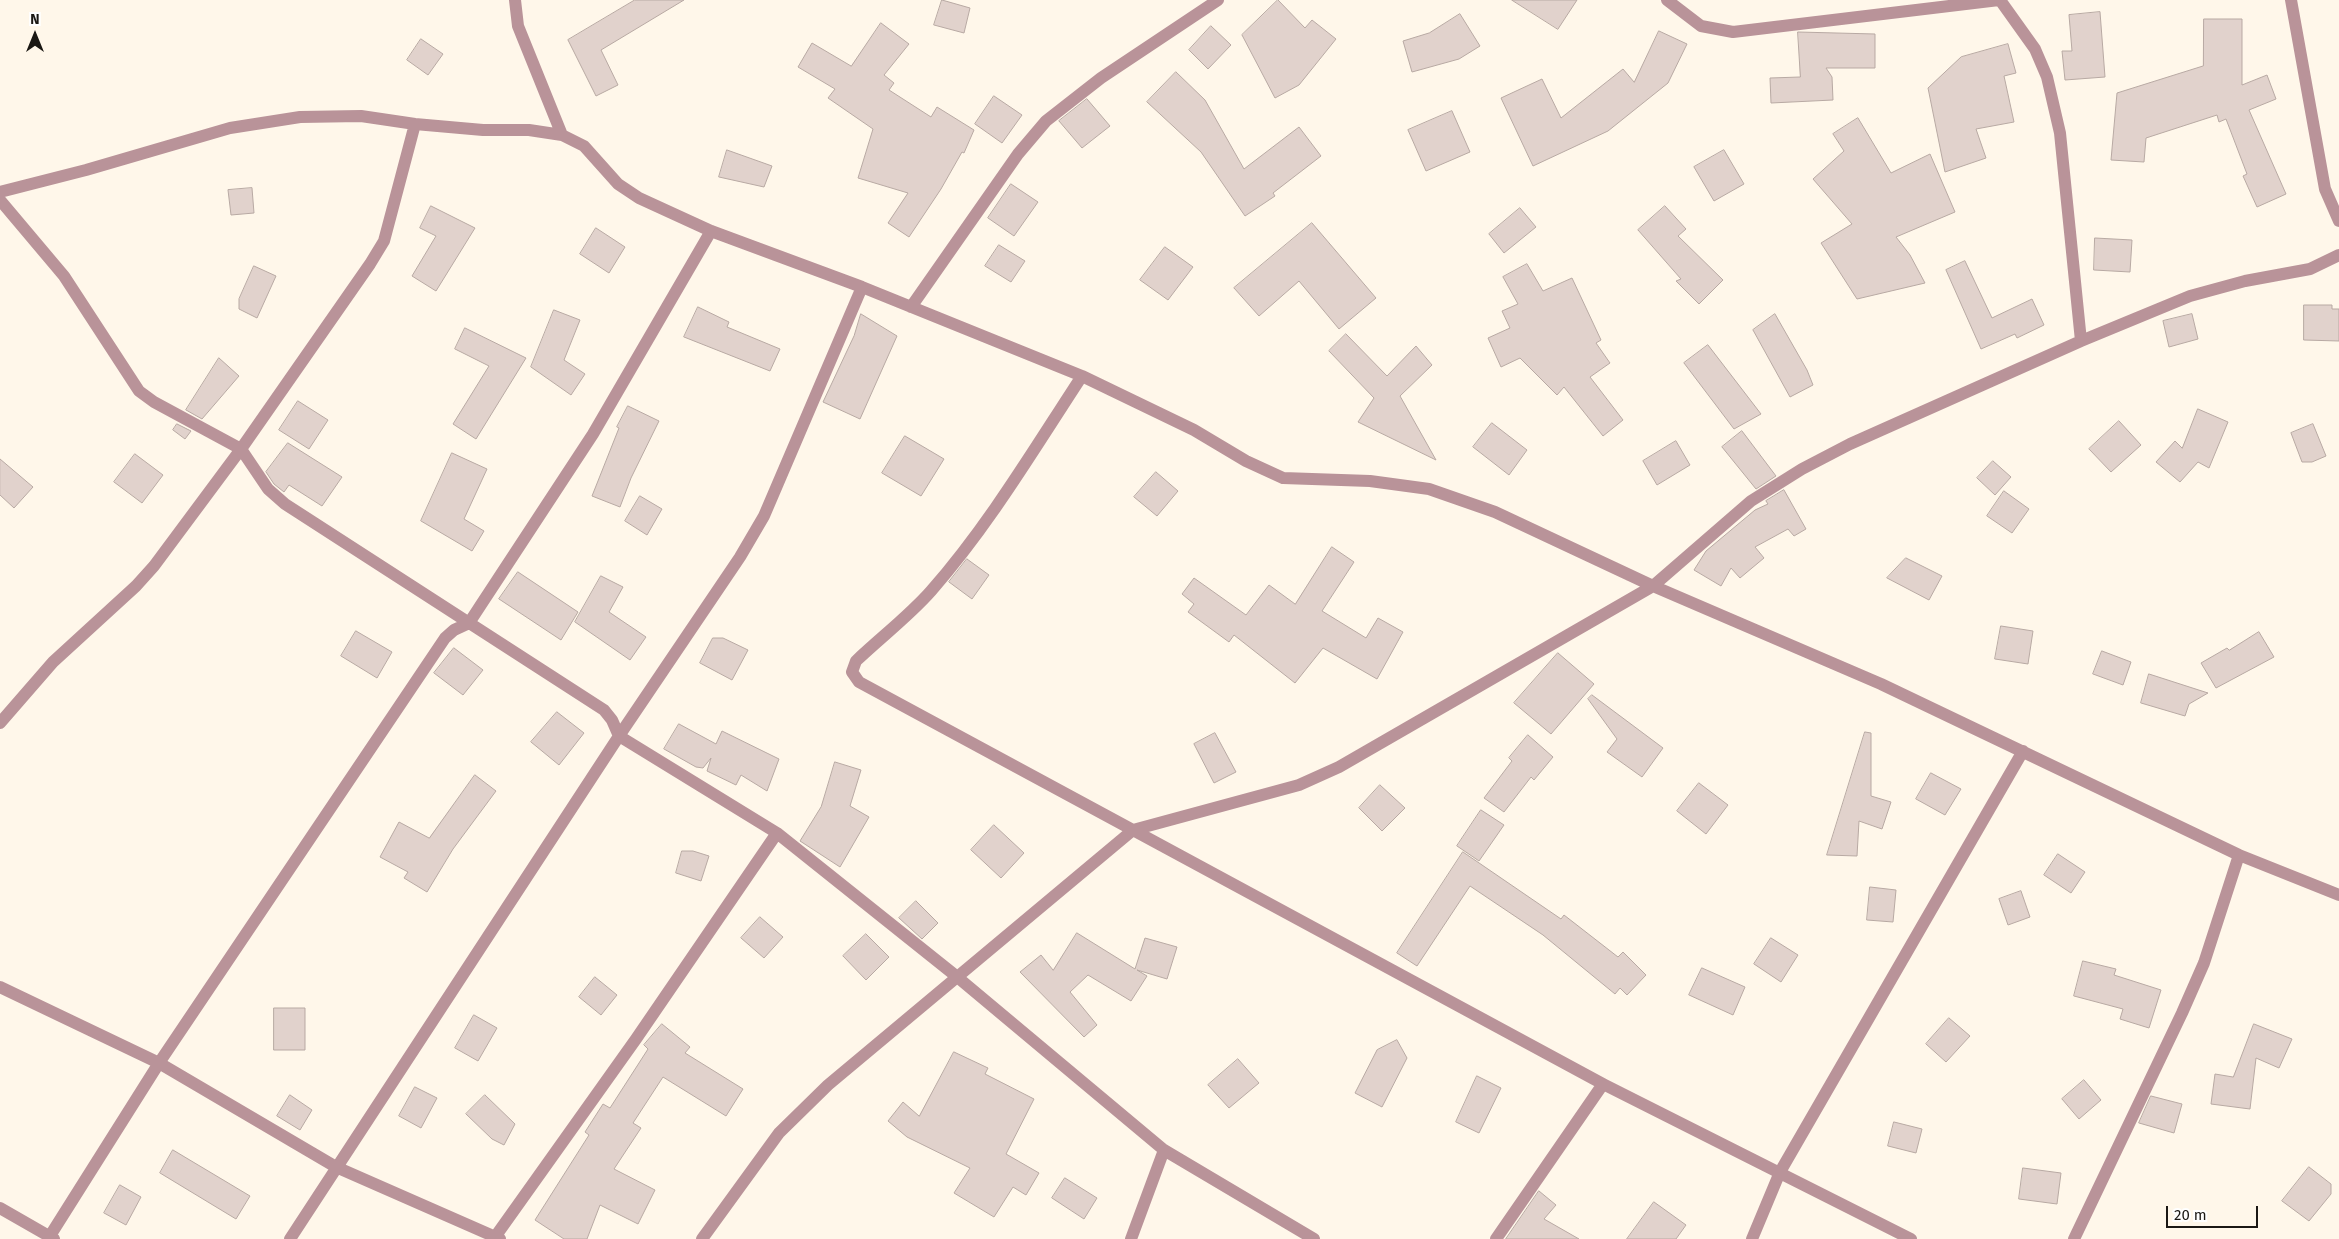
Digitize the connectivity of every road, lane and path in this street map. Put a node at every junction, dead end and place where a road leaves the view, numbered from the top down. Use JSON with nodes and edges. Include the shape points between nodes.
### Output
{"nodes":[{"id":1,"x":515,"y":0,"type":"edge"},
{"id":2,"x":1218,"y":0,"type":"edge"},
{"id":3,"x":1667,"y":0,"type":"edge"},
{"id":4,"x":2000,"y":0,"type":"edge"},
{"id":5,"x":2291,"y":0,"type":"edge"},
{"id":6,"x":415,"y":124,"type":"junction"},
{"id":7,"x":562,"y":135,"type":"junction"},
{"id":8,"x":0,"y":192,"type":"edge"},
{"id":9,"x":0,"y":200,"type":"edge"},
{"id":10,"x":2339,"y":221,"type":"edge"},
{"id":11,"x":711,"y":231,"type":"junction"},
{"id":12,"x":2339,"y":255,"type":"edge"},
{"id":13,"x":862,"y":287,"type":"junction"},
{"id":14,"x":911,"y":307,"type":"junction"},
{"id":15,"x":2081,"y":340,"type":"junction"},
{"id":16,"x":1082,"y":376,"type":"junction"},
{"id":17,"x":241,"y":449,"type":"junction"},
{"id":18,"x":1653,"y":586,"type":"junction"},
{"id":19,"x":469,"y":623,"type":"junction"},
{"id":20,"x":0,"y":723,"type":"edge"},
{"id":21,"x":619,"y":736,"type":"junction"},
{"id":22,"x":2023,"y":751,"type":"junction"},
{"id":23,"x":1133,"y":830,"type":"junction"},
{"id":24,"x":777,"y":833,"type":"junction"},
{"id":25,"x":2239,"y":855,"type":"junction"},
{"id":26,"x":2339,"y":895,"type":"edge"},
{"id":27,"x":956,"y":976,"type":"junction"},
{"id":28,"x":0,"y":987,"type":"edge"},
{"id":29,"x":159,"y":1063,"type":"junction"},
{"id":30,"x":1603,"y":1084,"type":"junction"},
{"id":31,"x":1164,"y":1150,"type":"junction"},
{"id":32,"x":336,"y":1167,"type":"junction"},
{"id":33,"x":1780,"y":1172,"type":"junction"},
{"id":34,"x":0,"y":1208,"type":"edge"},
{"id":35,"x":51,"y":1238,"type":"edge"},
{"id":36,"x":498,"y":1238,"type":"edge"},
{"id":37,"x":290,"y":1239,"type":"edge"},
{"id":38,"x":702,"y":1239,"type":"edge"},
{"id":39,"x":1131,"y":1239,"type":"edge"},
{"id":40,"x":1314,"y":1239,"type":"edge"},
{"id":41,"x":1496,"y":1239,"type":"edge"},
{"id":42,"x":1752,"y":1239,"type":"edge"},
{"id":43,"x":1911,"y":1239,"type":"edge"},
{"id":44,"x":2074,"y":1239,"type":"edge"}],
"edges":[{"from":1,"to":7,"type":"street","via":[[518,26]]},
{"from":2,"to":14,"type":"street","via":[[1101,78],[1046,121],[1018,154]]},
{"from":3,"to":4,"type":"street","via":[[1701,26],[1733,32]]},
{"from":4,"to":15,"type":"street","via":[[2035,49],[2047,78],[2060,133]]},
{"from":5,"to":10,"type":"street","via":[[2325,189]]},
{"from":6,"to":7,"type":"street","via":[[530,130]]},
{"from":6,"to":8,"type":"street","via":[[361,116],[300,117],[260,122]]},
{"from":6,"to":17,"type":"street","via":[[384,241]]},
{"from":7,"to":11,"type":"street","via":[[584,146],[618,184],[639,198]]},
{"from":9,"to":17,"type":"street","via":[[64,276],[139,390],[154,402]]},
{"from":11,"to":13,"type":"street"},
{"from":11,"to":19,"type":"street","via":[[593,434]]},
{"from":12,"to":15,"type":"street","via":[[2310,269],[2245,281],[2190,296]]},
{"from":13,"to":14,"type":"street"},
{"from":13,"to":21,"type":"street","via":[[764,516]]},
{"from":14,"to":16,"type":"street"},
{"from":15,"to":18,"type":"street","via":[[1850,444],[1802,469],[1751,501]]},
{"from":16,"to":18,"type":"street","via":[[1194,430],[1283,478],[1370,481],[1429,489],[1495,512]]},
{"from":16,"to":23,"type":"street","via":[[961,555],[930,593],[856,661],[852,672],[859,682]]},
{"from":17,"to":19,"type":"street","via":[[268,489],[285,504]]},
{"from":17,"to":20,"type":"street","via":[[154,566],[53,662]]},
{"from":18,"to":22,"type":"street","via":[[1881,684]]},
{"from":18,"to":23,"type":"street","via":[[1339,768],[1299,785]]},
{"from":19,"to":21,"type":"street","via":[[604,710]]},
{"from":19,"to":29,"type":"street","via":[[446,638]]},
{"from":21,"to":24,"type":"street"},
{"from":21,"to":32,"type":"street"},
{"from":22,"to":25,"type":"street"},
{"from":22,"to":33,"type":"street"},
{"from":23,"to":27,"type":"street"},
{"from":23,"to":30,"type":"street"},
{"from":24,"to":27,"type":"street"},
{"from":24,"to":36,"type":"street"},
{"from":25,"to":26,"type":"street"},
{"from":25,"to":44,"type":"street","via":[[2200,971]]},
{"from":27,"to":31,"type":"street"},
{"from":27,"to":38,"type":"street","via":[[828,1085],[779,1133]]},
{"from":28,"to":29,"type":"street"},
{"from":29,"to":32,"type":"street"},
{"from":29,"to":35,"type":"street"},
{"from":30,"to":33,"type":"street"},
{"from":30,"to":41,"type":"street"},
{"from":31,"to":39,"type":"street"},
{"from":31,"to":40,"type":"street"},
{"from":32,"to":36,"type":"street"},
{"from":32,"to":37,"type":"street"},
{"from":33,"to":42,"type":"street"},
{"from":33,"to":43,"type":"street"},
{"from":34,"to":35,"type":"street"}]}
